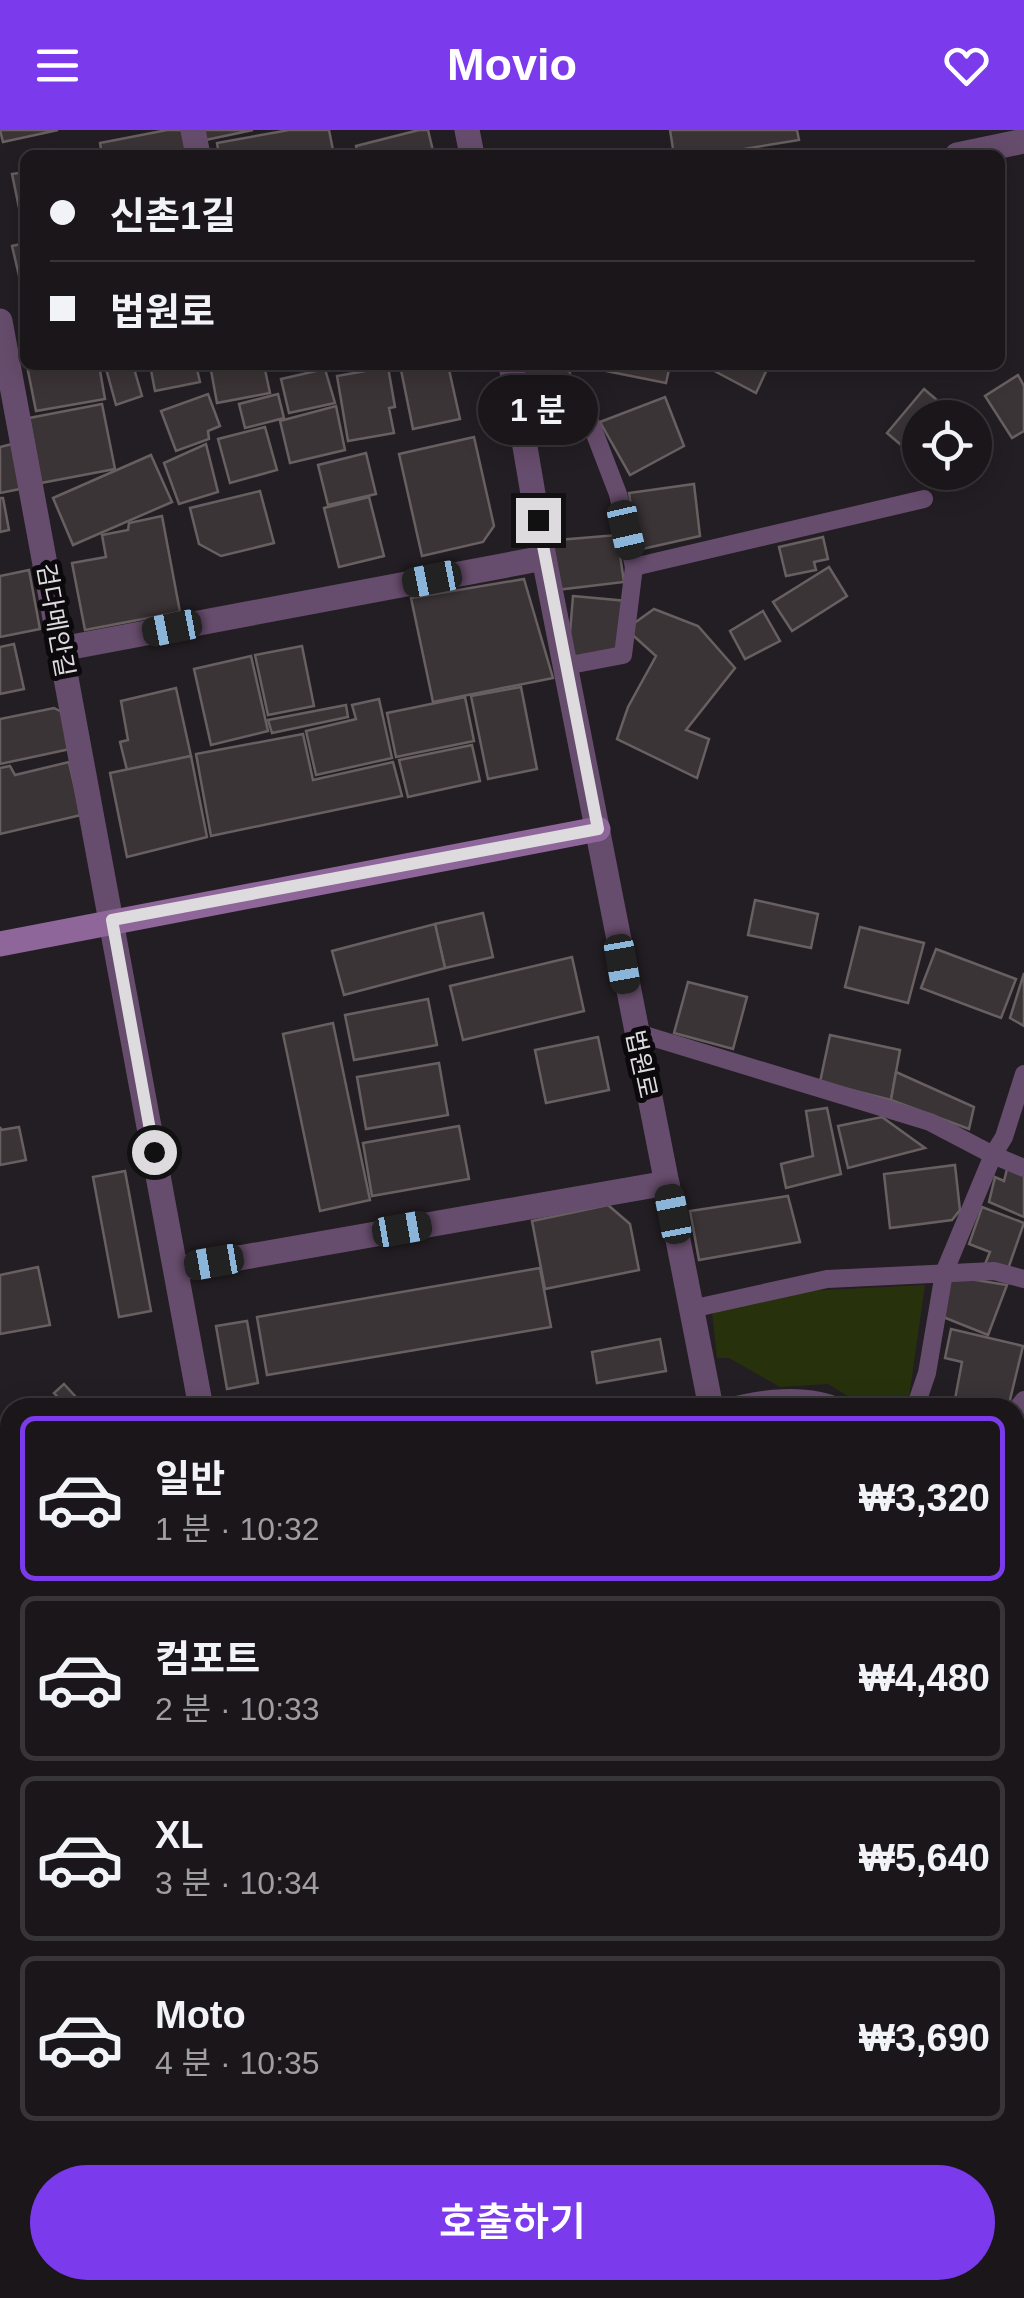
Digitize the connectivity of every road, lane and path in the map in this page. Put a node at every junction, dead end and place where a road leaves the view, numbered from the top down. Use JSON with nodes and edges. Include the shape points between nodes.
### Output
{"nodes":[{"id":1,"x":1024,"y":141,"type":"edge"},
{"id":2,"x":981,"y":150,"type":"edge"},
{"id":3,"x":0,"y":321,"type":"edge"},
{"id":4,"x":10,"y":347,"type":"edge"},
{"id":5,"x":512,"y":370,"type":"edge"},
{"id":6,"x":518,"y":404,"type":"junction"},
{"id":7,"x":924,"y":499,"type":"dead end"},
{"id":8,"x":544,"y":558,"type":"junction"},
{"id":9,"x":634,"y":567,"type":"junction"},
{"id":10,"x":61,"y":650,"type":"junction"},
{"id":11,"x":566,"y":666,"type":"junction"},
{"id":12,"x":598,"y":829,"type":"junction"},
{"id":13,"x":112,"y":920,"type":"junction"},
{"id":14,"x":0,"y":944,"type":"edge"},
{"id":15,"x":635,"y":1032,"type":"junction"},
{"id":16,"x":1024,"y":1074,"type":"edge"},
{"id":17,"x":993,"y":1154,"type":"junction"},
{"id":18,"x":1024,"y":1168,"type":"edge"},
{"id":19,"x":667,"y":1182,"type":"junction"},
{"id":20,"x":176,"y":1269,"type":"junction"},
{"id":21,"x":944,"y":1272,"type":"junction"},
{"id":22,"x":1024,"y":1279,"type":"edge"},
{"id":23,"x":690,"y":1309,"type":"junction"},
{"id":24,"x":199,"y":1398,"type":"edge"},
{"id":25,"x":708,"y":1398,"type":"edge"},
{"id":26,"x":918,"y":1398,"type":"edge"}],
"edges":[{"from":1,"to":2,"type":"street"},
{"from":3,"to":4,"type":"street","name":"검다메안길"},
{"from":4,"to":10,"type":"street","name":"검다메안길"},
{"from":5,"to":6,"type":"street","name":"법원로"},
{"from":6,"to":8,"type":"street","name":"법원로"},
{"from":6,"to":9,"type":"lane","via":[[580,395],[618,494]]},
{"from":7,"to":9,"type":"lane"},
{"from":8,"to":10,"type":"street"},
{"from":8,"to":11,"type":"street","name":"법원로"},
{"from":9,"to":11,"type":"lane","via":[[623,655]]},
{"from":10,"to":13,"type":"street","name":"검다메안길"},
{"from":11,"to":12,"type":"street","name":"법원로"},
{"from":12,"to":13,"type":"street"},
{"from":12,"to":15,"type":"street","name":"법원로"},
{"from":13,"to":14,"type":"street"},
{"from":13,"to":20,"type":"street","name":"검다메안길"},
{"from":15,"to":17,"type":"lane","via":[[930,1122]]},
{"from":15,"to":19,"type":"street","name":"법원로"},
{"from":16,"to":17,"type":"lane"},
{"from":17,"to":18,"type":"lane"},
{"from":17,"to":21,"type":"lane"},
{"from":19,"to":20,"type":"street"},
{"from":19,"to":23,"type":"street","name":"법원로"},
{"from":20,"to":24,"type":"street","name":"검다메안길"},
{"from":21,"to":22,"type":"lane","via":[[994,1270]]},
{"from":21,"to":23,"type":"lane","via":[[827,1279]]},
{"from":21,"to":26,"type":"lane"},
{"from":23,"to":25,"type":"street","name":"법원로"}]}
